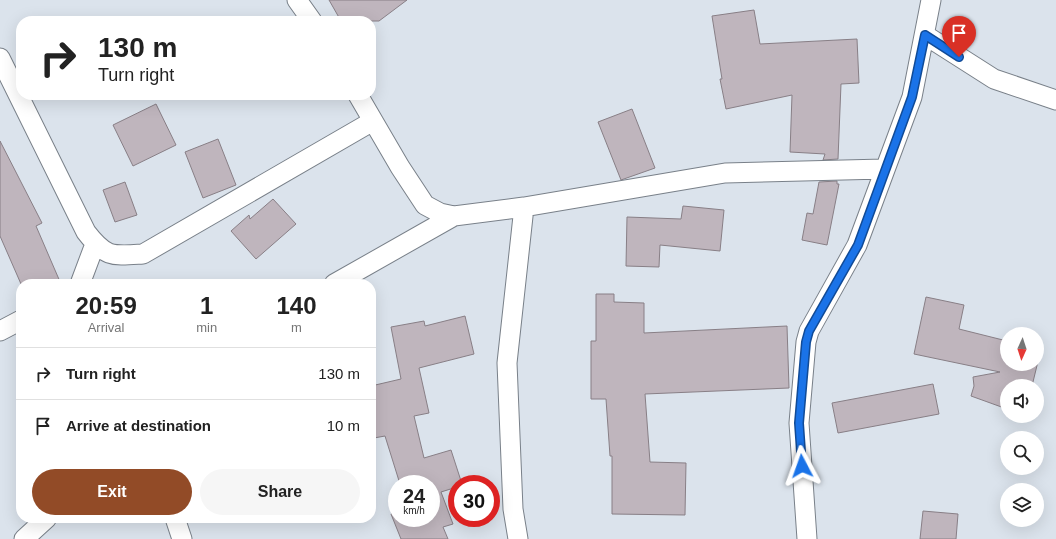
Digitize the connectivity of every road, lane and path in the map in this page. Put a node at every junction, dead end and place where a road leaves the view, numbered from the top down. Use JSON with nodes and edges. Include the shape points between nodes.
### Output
{"nodes":[{"id":1,"x":297,"y":0,"type":"edge"},
{"id":2,"x":931,"y":0,"type":"edge"},
{"id":3,"x":308,"y":16,"type":"edge"},
{"id":4,"x":925,"y":35,"type":"junction"},
{"id":5,"x":0,"y":58,"type":"edge"},
{"id":6,"x":16,"y":90,"type":"edge"},
{"id":7,"x":21,"y":100,"type":"edge"},
{"id":8,"x":361,"y":100,"type":"edge"},
{"id":9,"x":1056,"y":100,"type":"edge"},
{"id":10,"x":373,"y":121,"type":"junction"},
{"id":11,"x":884,"y":169,"type":"junction"},
{"id":12,"x":524,"y":207,"type":"junction"},
{"id":13,"x":454,"y":216,"type":"junction"},
{"id":14,"x":95,"y":244,"type":"junction"},
{"id":15,"x":82,"y":279,"type":"edge"},
{"id":16,"x":343,"y":279,"type":"edge"},
{"id":17,"x":16,"y":323,"type":"edge"},
{"id":18,"x":0,"y":332,"type":"edge"},
{"id":19,"x":42,"y":523,"type":"edge"},
{"id":20,"x":177,"y":523,"type":"edge"},
{"id":21,"x":24,"y":539,"type":"edge"},
{"id":22,"x":182,"y":539,"type":"edge"},
{"id":23,"x":518,"y":539,"type":"edge"},
{"id":24,"x":807,"y":539,"type":"edge"}],
"edges":[{"from":1,"to":3,"type":"street"},
{"from":2,"to":4,"type":"street"},
{"from":4,"to":9,"type":"street","via":[[994,80]]},
{"from":4,"to":11,"type":"street","via":[[912,97]]},
{"from":5,"to":6,"type":"street"},
{"from":7,"to":14,"type":"street","via":[[86,232]]},
{"from":8,"to":10,"type":"street"},
{"from":10,"to":13,"type":"street","via":[[425,205],[440,213]]},
{"from":10,"to":14,"type":"street","via":[[143,254],[113,256]]},
{"from":11,"to":12,"type":"street","via":[[725,173]]},
{"from":11,"to":24,"type":"street","via":[[858,245],[809,331],[806,342],[799,423]]},
{"from":12,"to":13,"type":"street"},
{"from":12,"to":23,"type":"street","via":[[507,363],[513,509]]},
{"from":13,"to":16,"type":"street"},
{"from":14,"to":15,"type":"street"},
{"from":17,"to":18,"type":"street"},
{"from":19,"to":21,"type":"street"},
{"from":20,"to":22,"type":"street"}]}
